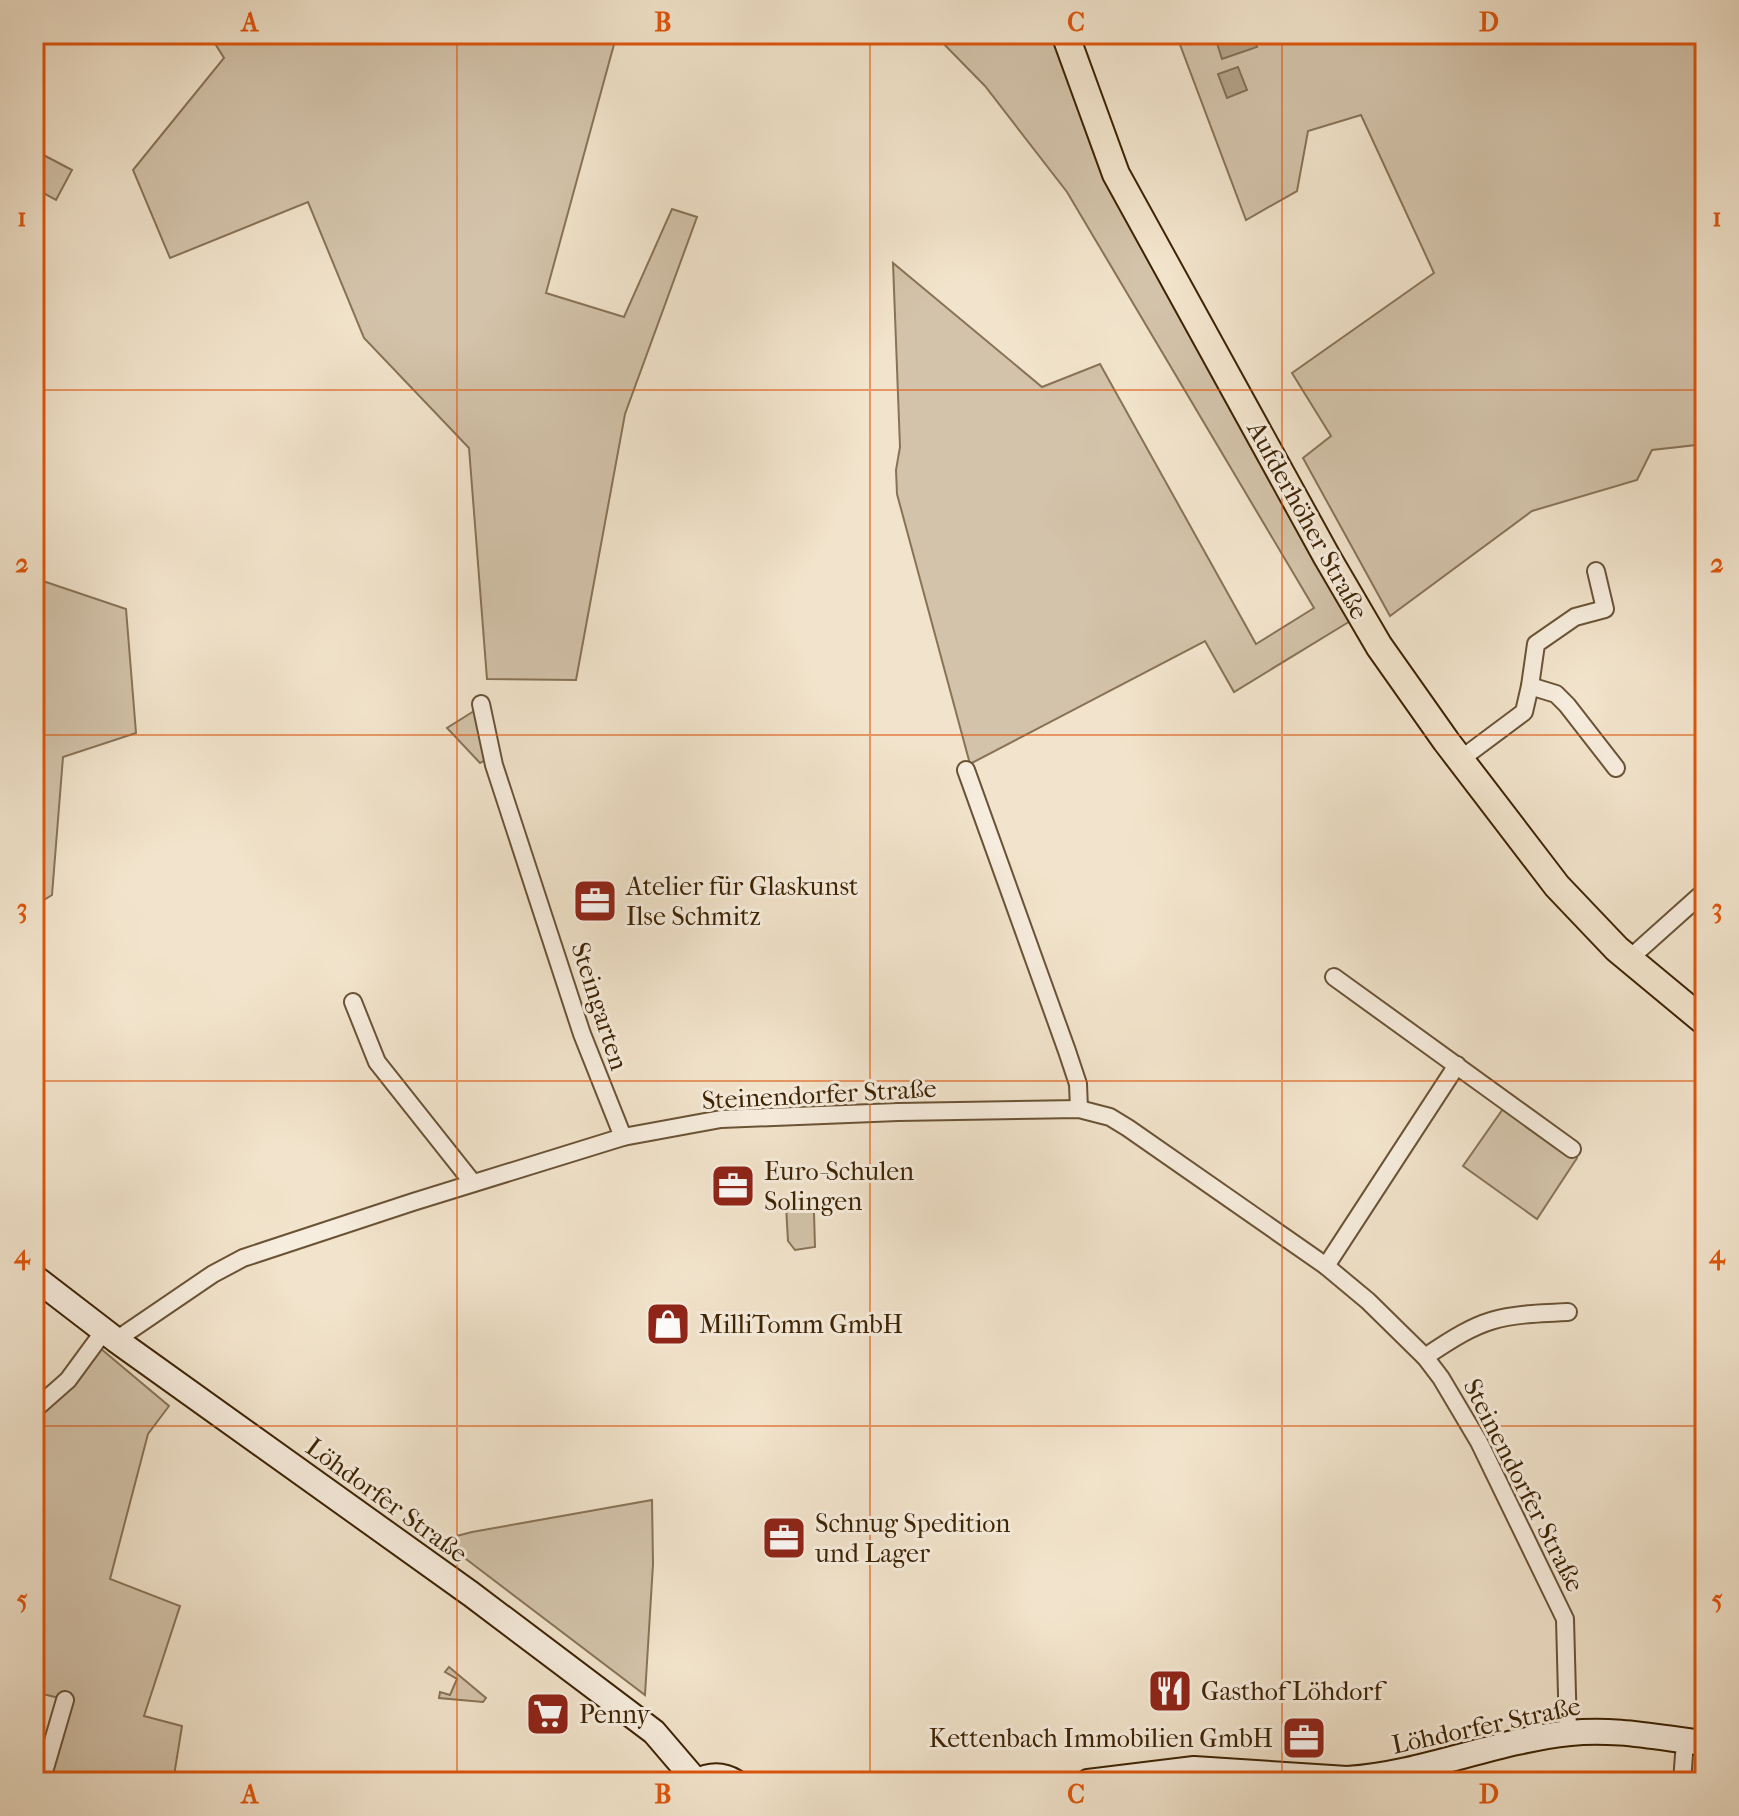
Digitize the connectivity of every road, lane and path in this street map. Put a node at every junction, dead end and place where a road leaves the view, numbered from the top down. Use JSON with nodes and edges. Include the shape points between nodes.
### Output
{"nodes":[{"id":1,"x":1065,"y":34,"type":"edge"},
{"id":2,"x":1596,"y":571,"type":"dead end"},
{"id":3,"x":1530,"y":686,"type":"junction"},
{"id":4,"x":481,"y":704,"type":"dead end"},
{"id":5,"x":1461,"y":759,"type":"junction"},
{"id":6,"x":1616,"y":768,"type":"dead end"},
{"id":7,"x":966,"y":770,"type":"dead end"},
{"id":8,"x":1705,"y":891,"type":"edge"},
{"id":9,"x":1629,"y":959,"type":"junction"},
{"id":10,"x":1334,"y":977,"type":"dead end"},
{"id":11,"x":353,"y":1002,"type":"dead end"},
{"id":12,"x":1705,"y":1022,"type":"edge"},
{"id":13,"x":1457,"y":1065,"type":"junction"},
{"id":14,"x":1079,"y":1109,"type":"junction"},
{"id":15,"x":623,"y":1137,"type":"junction"},
{"id":16,"x":1572,"y":1149,"type":"dead end"},
{"id":17,"x":473,"y":1183,"type":"junction"},
{"id":18,"x":1326,"y":1266,"type":"junction"},
{"id":19,"x":34,"y":1277,"type":"edge"},
{"id":20,"x":1568,"y":1312,"type":"dead end"},
{"id":21,"x":110,"y":1336,"type":"junction"},
{"id":22,"x":1425,"y":1357,"type":"junction"},
{"id":23,"x":34,"y":1410,"type":"edge"},
{"id":24,"x":65,"y":1700,"type":"dead end"},
{"id":25,"x":1568,"y":1733,"type":"junction"},
{"id":26,"x":1695,"y":1742,"type":"edge"},
{"id":27,"x":41,"y":1754,"type":"edge"},
{"id":28,"x":1103,"y":1781,"type":"edge"},
{"id":29,"x":41,"y":1782,"type":"edge"},
{"id":30,"x":696,"y":1782,"type":"edge"},
{"id":31,"x":735,"y":1782,"type":"edge"},
{"id":32,"x":1682,"y":1782,"type":"edge"}],
"edges":[{"from":1,"to":5,"type":"main road","name":"Aufderhöher Straße","via":[[1105,149],[1158,250],[1379,646]]},
{"from":2,"to":3,"type":"street","via":[[1605,609],[1575,617],[1536,644]]},
{"from":3,"to":5,"type":"street","via":[[1520,717]]},
{"from":3,"to":6,"type":"street","via":[[1556,694]]},
{"from":4,"to":15,"type":"street","name":"Steingarten","via":[[494,765],[582,1034]]},
{"from":5,"to":9,"type":"main road","name":"Aufderhöher Straße","via":[[1557,886]]},
{"from":7,"to":14,"type":"street","via":[[1078,1084]]},
{"from":8,"to":9,"type":"street"},
{"from":9,"to":12,"type":"main road","name":"Aufderhöher Straße"},
{"from":10,"to":13,"type":"street"},
{"from":11,"to":17,"type":"street","via":[[377,1062]]},
{"from":13,"to":16,"type":"street"},
{"from":13,"to":18,"type":"street"},
{"from":14,"to":15,"type":"street","name":"Steinendorfer Straße","via":[[721,1119]]},
{"from":14,"to":18,"type":"street","name":"Steinendorfer Straße","via":[[1128,1128]]},
{"from":15,"to":17,"type":"street","name":"Steinendorfer Straße"},
{"from":17,"to":21,"type":"street","name":"Steinendorfer Straße","via":[[243,1258]]},
{"from":18,"to":22,"type":"street","name":"Steinendorfer Straße"},
{"from":19,"to":21,"type":"main road","name":"Löhdorfer Straße"},
{"from":20,"to":22,"type":"street","via":[[1491,1319]]},
{"from":21,"to":23,"type":"street","name":"Steinendorfer Straße"},
{"from":21,"to":30,"type":"main road","name":"Löhdorfer Straße","via":[[654,1732]]},
{"from":22,"to":25,"type":"street","name":"Steinendorfer Straße","via":[[1479,1442],[1565,1619]]},
{"from":24,"to":27,"type":"street"},
{"from":25,"to":26,"type":"main road","name":"Löhdorfer Straße","via":[[1619,1732]]},
{"from":25,"to":28,"type":"main road","name":"Löhdorfer Straße","via":[[1366,1778],[1194,1769]]},
{"from":26,"to":32,"type":"street"},
{"from":27,"to":29,"type":"street"},
{"from":30,"to":31,"type":"main road","name":"Löhdorfer Straße","via":[[719,1776]]}]}
